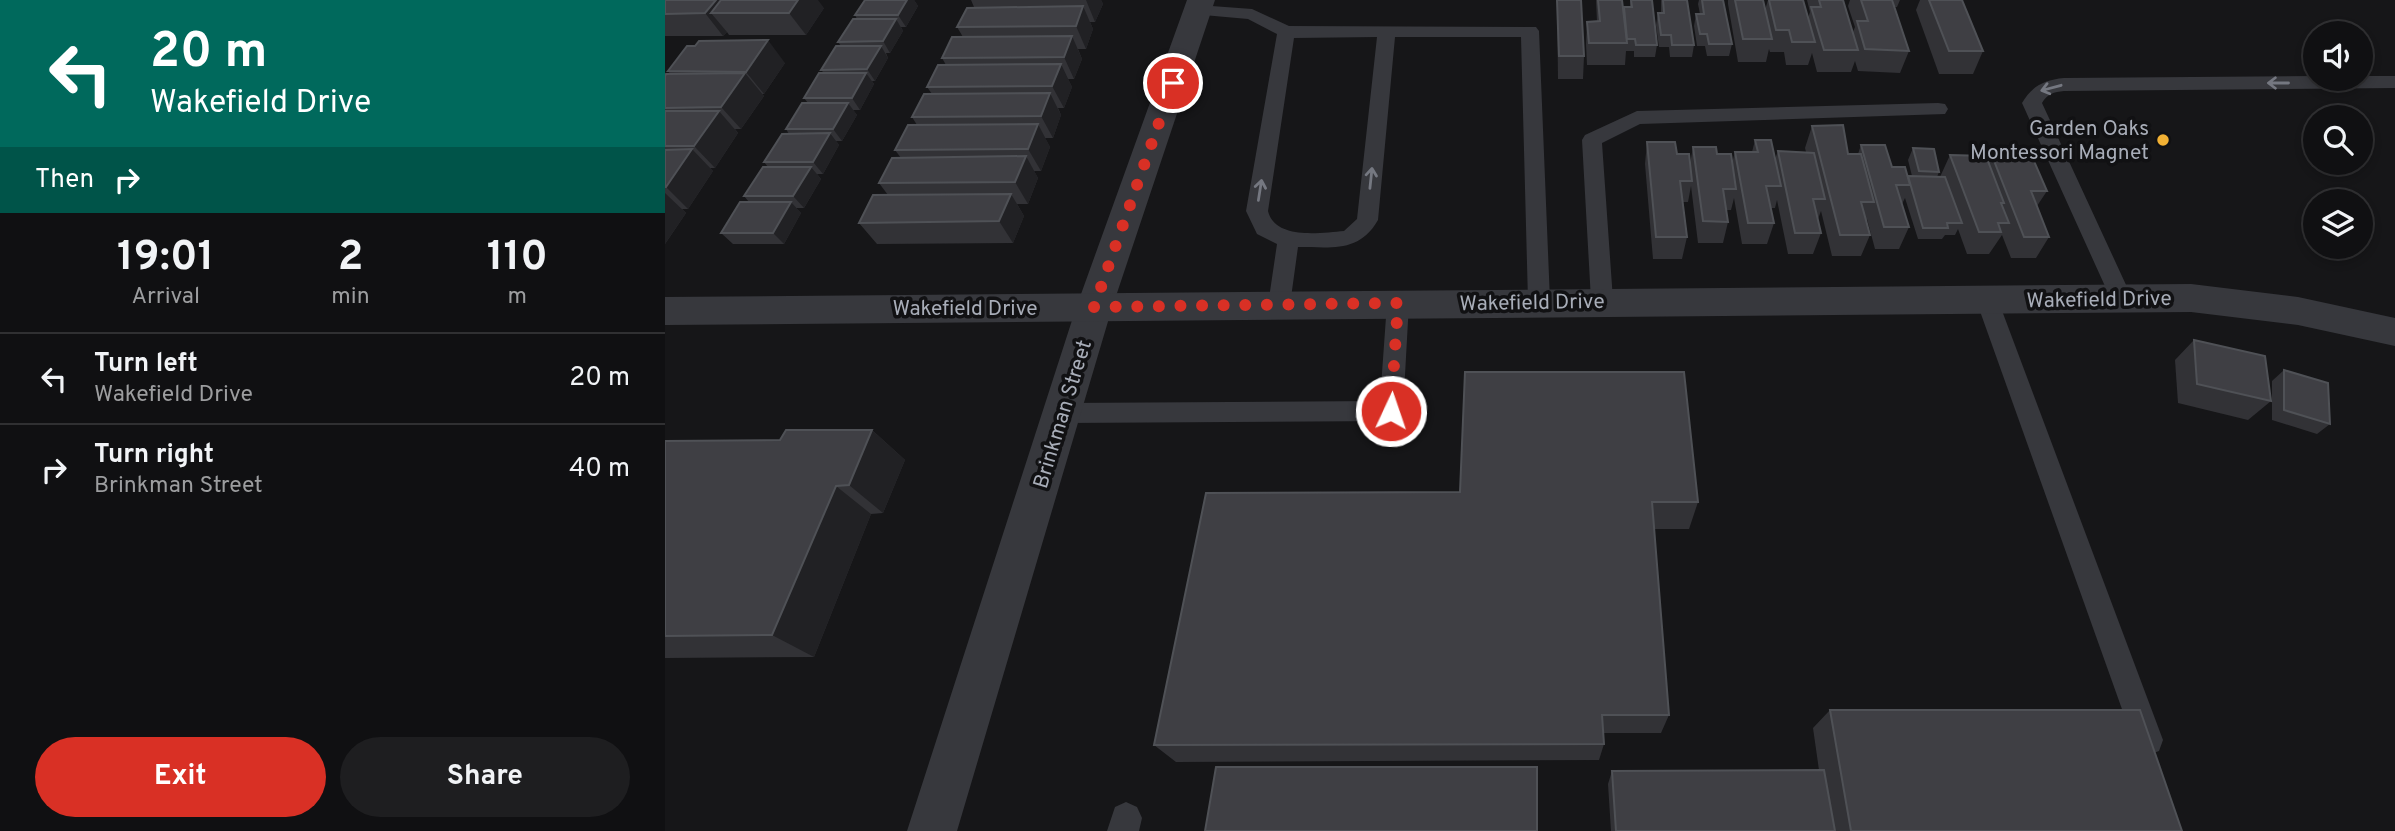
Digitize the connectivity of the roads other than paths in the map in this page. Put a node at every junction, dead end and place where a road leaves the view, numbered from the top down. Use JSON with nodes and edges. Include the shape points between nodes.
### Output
{"nodes":[{"id":1,"x":1200,"y":5,"type":"edge"},
{"id":2,"x":1387,"y":31,"type":"junction"},
{"id":3,"x":1286,"y":32,"type":"junction"},
{"id":4,"x":2395,"y":82,"type":"edge"},
{"id":5,"x":1938,"y":109,"type":"dead end"},
{"id":6,"x":1288,"y":240,"type":"junction"},
{"id":7,"x":1602,"y":300,"type":"junction"},
{"id":8,"x":1987,"y":300,"type":"junction"},
{"id":9,"x":2122,"y":300,"type":"junction"},
{"id":10,"x":1539,"y":301,"type":"junction"},
{"id":11,"x":1398,"y":303,"type":"junction"},
{"id":12,"x":1279,"y":305,"type":"junction"},
{"id":13,"x":1094,"y":307,"type":"junction"},
{"id":14,"x":665,"y":310,"type":"edge"},
{"id":15,"x":2395,"y":332,"type":"edge"},
{"id":16,"x":1063,"y":414,"type":"junction"},
{"id":17,"x":2157,"y":767,"type":"edge"},
{"id":18,"x":932,"y":831,"type":"edge"}],
"edges":[{"from":1,"to":3,"type":"lane","via":[[1252,14]]},
{"from":1,"to":13,"type":"street","name":"Brinkman Street"},
{"from":2,"to":3,"type":"lane"},
{"from":6,"to":2,"type":"lane","one_way":true,"via":[[1348,238],[1367,220]]},
{"from":2,"to":10,"type":"lane","via":[[1530,31]]},
{"from":6,"to":3,"type":"lane","one_way":true,"via":[[1268,233],[1259,223],[1257,211]]},
{"from":4,"to":9,"type":"lane","one_way":true,"via":[[2089,84],[2046,87],[2035,94],[2032,103]]},
{"from":5,"to":7,"type":"lane","via":[[1637,118],[1592,140]]},
{"from":6,"to":12,"type":"lane"},
{"from":7,"to":8,"type":"street","name":"Wakefield Drive"},
{"from":7,"to":10,"type":"street","name":"Wakefield Drive"},
{"from":8,"to":9,"type":"street","name":"Wakefield Drive"},
{"from":8,"to":17,"type":"lane"},
{"from":9,"to":15,"type":"street","name":"Wakefield Drive","via":[[2191,298],[2298,310]]},
{"from":10,"to":11,"type":"street","name":"Wakefield Drive"},
{"from":11,"to":12,"type":"street","name":"Wakefield Drive"},
{"from":11,"to":16,"type":"lane","via":[[1391,411]]},
{"from":12,"to":13,"type":"street","name":"Wakefield Drive"},
{"from":13,"to":14,"type":"street","name":"Wakefield Drive"},
{"from":13,"to":16,"type":"street","name":"Brinkman Street"},
{"from":16,"to":18,"type":"street","name":"Brinkman Street"}]}
